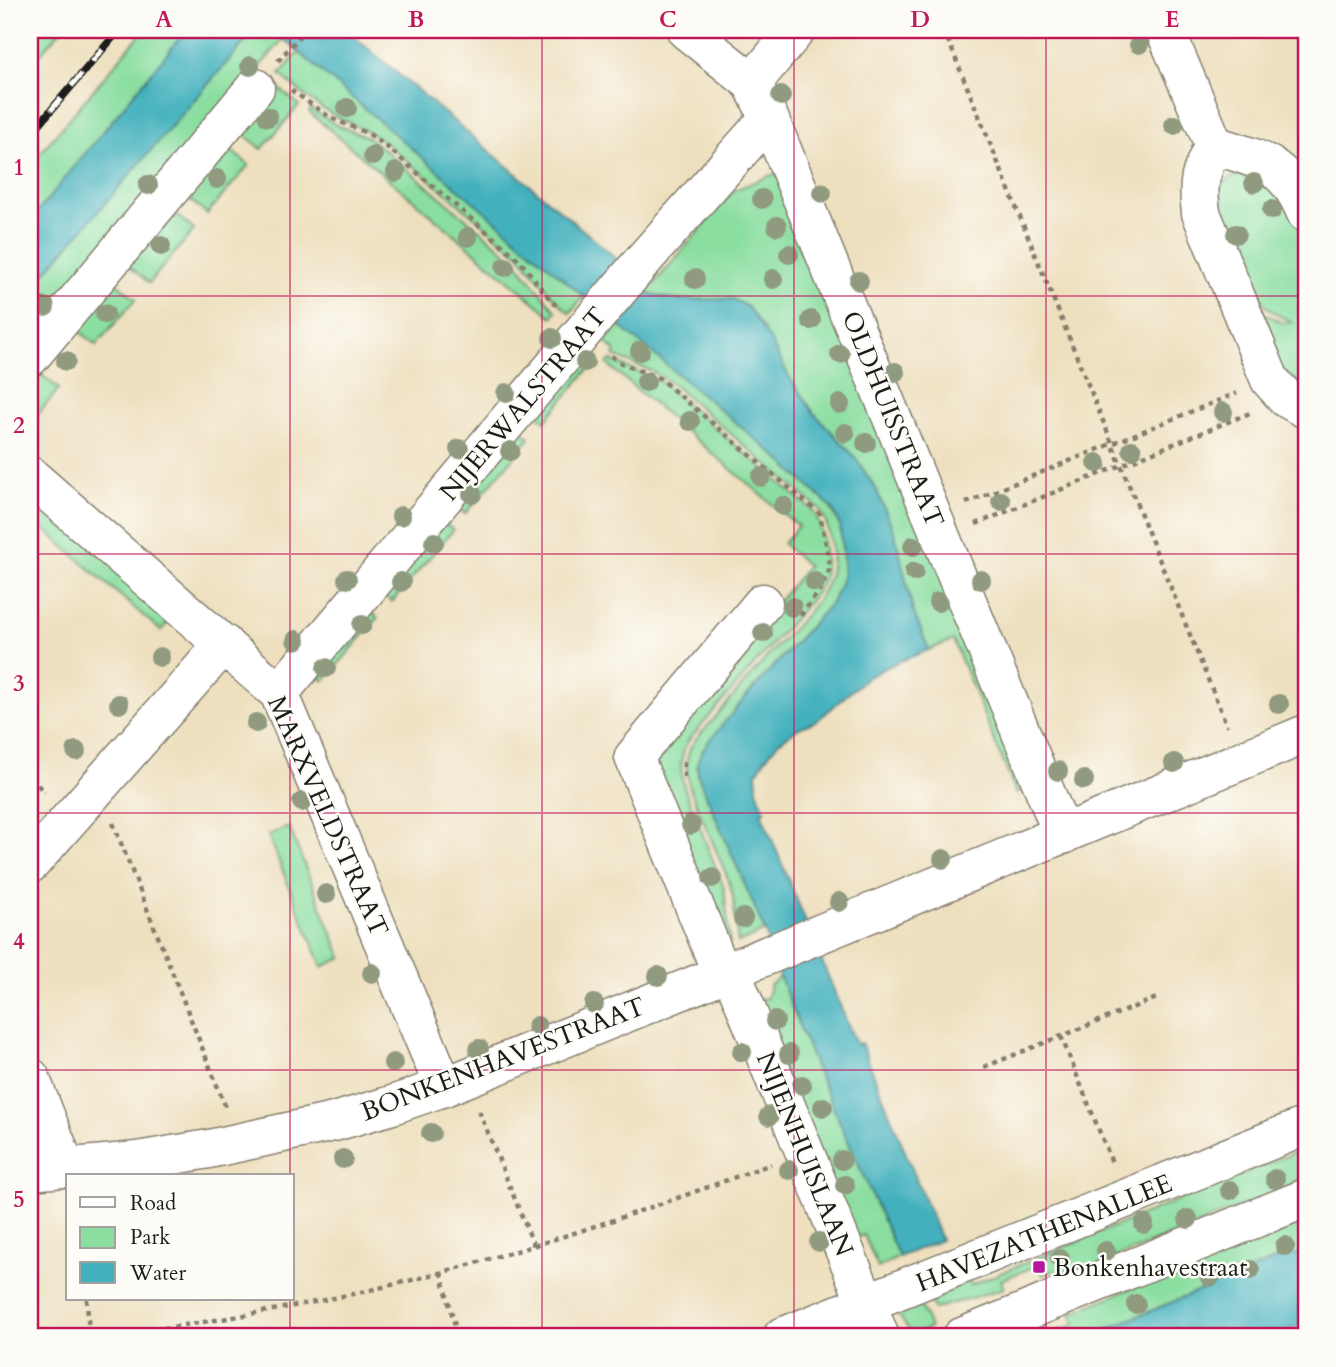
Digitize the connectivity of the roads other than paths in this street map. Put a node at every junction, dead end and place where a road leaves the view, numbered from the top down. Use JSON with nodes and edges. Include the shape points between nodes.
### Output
{"nodes":[{"id":1,"x":685,"y":30,"type":"edge"},
{"id":2,"x":796,"y":30,"type":"edge"},
{"id":3,"x":1165,"y":30,"type":"edge"},
{"id":4,"x":272,"y":80,"type":"road end"},
{"id":5,"x":752,"y":83,"type":"junction"},
{"id":6,"x":769,"y":118,"type":"junction"},
{"id":7,"x":1214,"y":145,"type":"junction"},
{"id":8,"x":1306,"y":213,"type":"edge"},
{"id":9,"x":30,"y":357,"type":"edge"},
{"id":10,"x":1288,"y":396,"type":"edge"},
{"id":11,"x":30,"y":476,"type":"edge"},
{"id":12,"x":777,"y":614,"type":"road end"},
{"id":13,"x":223,"y":644,"type":"junction"},
{"id":14,"x":279,"y":692,"type":"junction"},
{"id":15,"x":1306,"y":734,"type":"edge"},
{"id":16,"x":1063,"y":835,"type":"junction"},
{"id":17,"x":30,"y":864,"type":"edge"},
{"id":18,"x":734,"y":969,"type":"junction"},
{"id":19,"x":30,"y":1077,"type":"edge"},
{"id":20,"x":455,"y":1082,"type":"junction"},
{"id":21,"x":1306,"y":1126,"type":"edge"},
{"id":22,"x":48,"y":1169,"type":"edge"},
{"id":23,"x":1306,"y":1198,"type":"edge"},
{"id":24,"x":873,"y":1321,"type":"edge"},
{"id":25,"x":782,"y":1337,"type":"edge"},
{"id":26,"x":962,"y":1337,"type":"edge"}],
"edges":[{"from":1,"to":5,"type":"street","name":"OLDHUISSTRAAT"},
{"from":2,"to":5,"type":"street"},
{"from":3,"to":7,"type":"street"},
{"from":4,"to":9,"type":"street"},
{"from":5,"to":6,"type":"street","name":"OLDHUISSTRAAT"},
{"from":6,"to":14,"type":"street","name":"NIJERWALSTRAAT"},
{"from":6,"to":16,"type":"street","name":"OLDHUISSTRAAT"},
{"from":7,"to":8,"type":"street","via":[[1270,164],[1294,188]]},
{"from":7,"to":10,"type":"street","via":[[1201,169],[1201,213]]},
{"from":11,"to":13,"type":"street","name":"MARXVELDSTRAAT"},
{"from":12,"to":18,"type":"street","name":"NIJENHUISLAAN","via":[[634,757]]},
{"from":13,"to":14,"type":"street","name":"MARXVELDSTRAAT"},
{"from":13,"to":17,"type":"street"},
{"from":14,"to":20,"type":"street","name":"MARXVELDSTRAAT"},
{"from":15,"to":16,"type":"street","name":"BONKENHAVESTRAAT"},
{"from":16,"to":18,"type":"street","name":"BONKENHAVESTRAAT"},
{"from":18,"to":20,"type":"street","name":"BONKENHAVESTRAAT"},
{"from":18,"to":24,"type":"street","name":"NIJENHUISLAAN"},
{"from":19,"to":22,"type":"street"},
{"from":20,"to":22,"type":"street","name":"BONKENHAVESTRAAT","via":[[334,1122],[240,1143]]},
{"from":21,"to":24,"type":"street","name":"HAVEZATHENALLEE","via":[[1127,1199]]},
{"from":23,"to":26,"type":"street"},
{"from":24,"to":25,"type":"street","name":"HAVEZATHENALLEE"}]}
